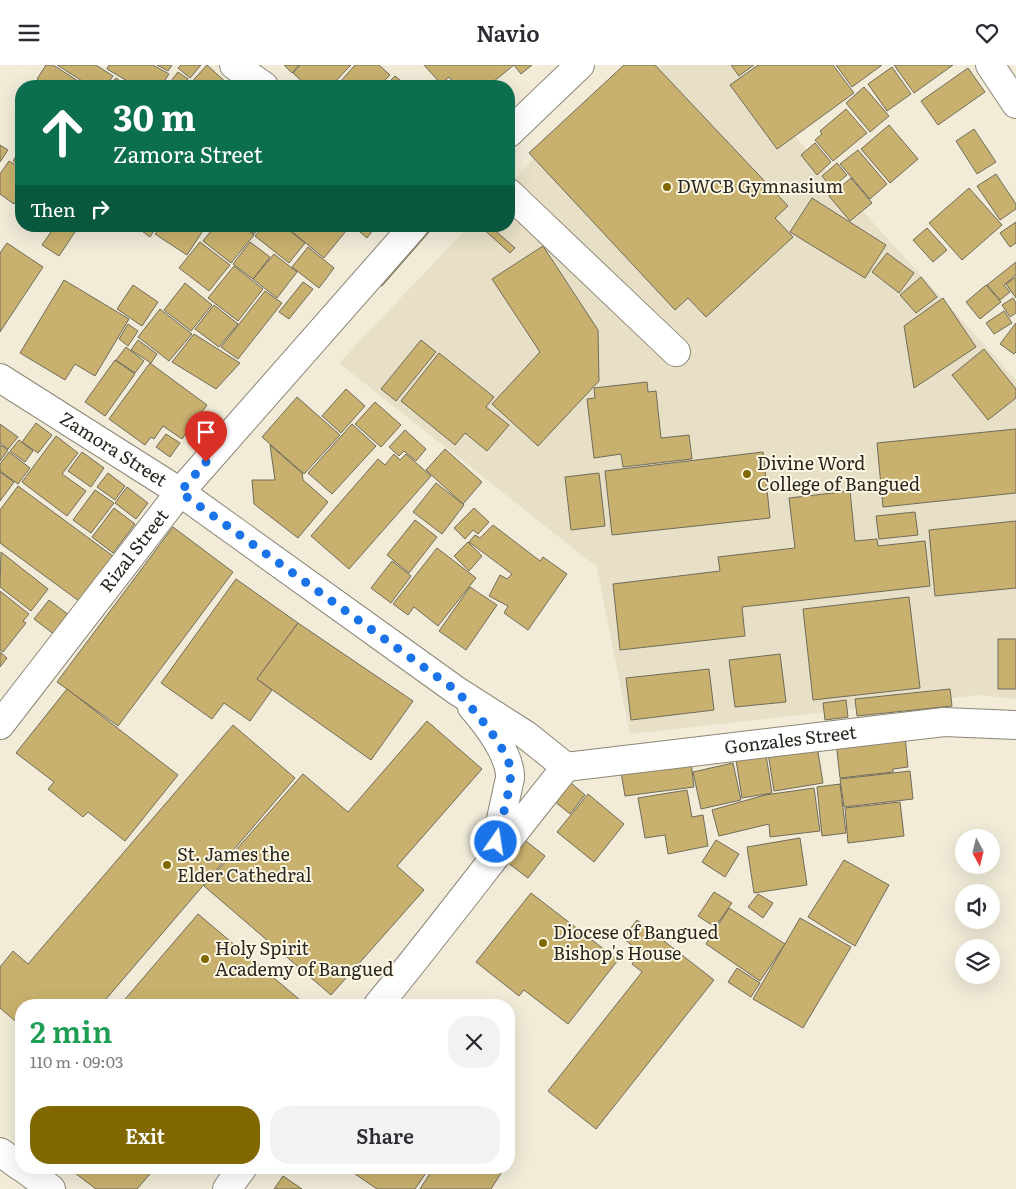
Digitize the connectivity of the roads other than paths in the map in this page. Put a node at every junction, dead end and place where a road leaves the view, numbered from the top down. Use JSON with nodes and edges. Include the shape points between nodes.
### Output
{"nodes":[{"id":1,"x":234,"y":65,"type":"edge"},
{"id":2,"x":580,"y":65,"type":"edge"},
{"id":3,"x":990,"y":65,"type":"edge"},
{"id":4,"x":255,"y":80,"type":"edge"},
{"id":5,"x":1016,"y":105,"type":"edge"},
{"id":6,"x":515,"y":127,"type":"edge"},
{"id":7,"x":515,"y":199,"type":"edge"},
{"id":8,"x":409,"y":232,"type":"edge"},
{"id":9,"x":676,"y":352,"type":"dead end"},
{"id":10,"x":2,"y":383,"type":"edge"},
{"id":11,"x":180,"y":492,"type":"junction"},
{"id":12,"x":457,"y":691,"type":"junction"},
{"id":13,"x":0,"y":725,"type":"edge"},
{"id":14,"x":1016,"y":725,"type":"edge"},
{"id":15,"x":566,"y":767,"type":"junction"},
{"id":16,"x":493,"y":857,"type":"junction"},
{"id":17,"x":383,"y":999,"type":"edge"},
{"id":18,"x":0,"y":1151,"type":"edge"},
{"id":19,"x":15,"y":1162,"type":"edge"},
{"id":20,"x":31,"y":1174,"type":"edge"},
{"id":21,"x":238,"y":1174,"type":"edge"},
{"id":22,"x":51,"y":1189,"type":"edge"},
{"id":23,"x":226,"y":1189,"type":"edge"}],
"edges":[{"from":1,"to":4,"type":"street"},
{"from":2,"to":6,"type":"street"},
{"from":3,"to":5,"type":"street"},
{"from":7,"to":9,"type":"street"},
{"from":8,"to":11,"type":"street","name":"Rizal Street"},
{"from":10,"to":11,"type":"street","name":"Zamora Street"},
{"from":11,"to":12,"type":"street","name":"Zamora Street"},
{"from":11,"to":13,"type":"street","name":"Rizal Street"},
{"from":12,"to":15,"type":"street","name":"Zamora Street","via":[[526,735]]},
{"from":12,"to":16,"type":"street","via":[[485,722],[510,767]]},
{"from":14,"to":15,"type":"street","name":"Gonzales Street","via":[[944,722]]},
{"from":15,"to":16,"type":"street"},
{"from":16,"to":17,"type":"street","via":[[448,920]]},
{"from":18,"to":19,"type":"street"},
{"from":20,"to":22,"type":"street"},
{"from":21,"to":23,"type":"street"}]}
